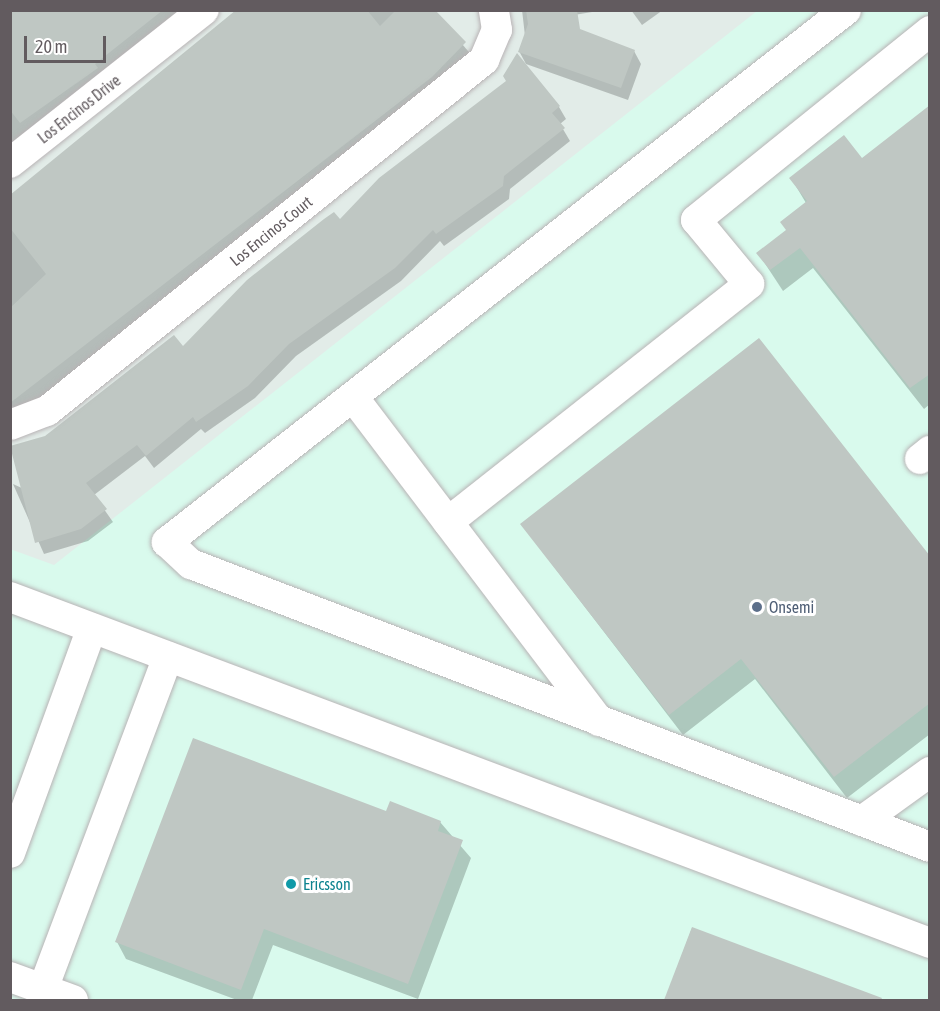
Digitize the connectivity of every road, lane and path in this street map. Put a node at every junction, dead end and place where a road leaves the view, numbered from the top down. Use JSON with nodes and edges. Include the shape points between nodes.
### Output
{"nodes":[{"id":1,"x":204,"y":10,"type":"edge"},
{"id":2,"x":494,"y":10,"type":"edge"},
{"id":3,"x":846,"y":10,"type":"edge"},
{"id":4,"x":916,"y":10,"type":"edge"},
{"id":5,"x":930,"y":26,"type":"edge"},
{"id":6,"x":930,"y":31,"type":"edge"},
{"id":7,"x":10,"y":163,"type":"edge"},
{"id":8,"x":353,"y":397,"type":"junction"},
{"id":9,"x":10,"y":425,"type":"edge"},
{"id":10,"x":448,"y":522,"type":"junction"},
{"id":11,"x":10,"y":597,"type":"edge"},
{"id":12,"x":92,"y":628,"type":"junction"},
{"id":13,"x":168,"y":657,"type":"junction"},
{"id":14,"x":599,"y":721,"type":"junction"},
{"id":15,"x":930,"y":772,"type":"edge"},
{"id":16,"x":862,"y":821,"type":"junction"},
{"id":17,"x":930,"y":847,"type":"edge"},
{"id":18,"x":10,"y":853,"type":"edge"},
{"id":19,"x":930,"y":943,"type":"edge"},
{"id":20,"x":10,"y":977,"type":"edge"},
{"id":21,"x":43,"y":989,"type":"junction"},
{"id":22,"x":73,"y":1000,"type":"edge"}],
"edges":[{"from":1,"to":7,"type":"lane","name":"Los Encinos Drive"},
{"from":2,"to":9,"type":"lane","name":"Los Encinos Court","via":[[497,30],[484,60],[47,411]]},
{"from":3,"to":8,"type":"lane"},
{"from":4,"to":5,"type":"lane"},
{"from":6,"to":10,"type":"lane","via":[[696,220],[749,284]]},
{"from":8,"to":10,"type":"lane"},
{"from":8,"to":14,"type":"lane","via":[[167,543],[191,564]]},
{"from":10,"to":14,"type":"lane"},
{"from":11,"to":12,"type":"lane"},
{"from":12,"to":13,"type":"lane"},
{"from":12,"to":18,"type":"lane"},
{"from":13,"to":19,"type":"lane"},
{"from":13,"to":21,"type":"lane"},
{"from":14,"to":16,"type":"lane"},
{"from":15,"to":16,"type":"lane"},
{"from":16,"to":17,"type":"lane"},
{"from":20,"to":21,"type":"lane"},
{"from":21,"to":22,"type":"lane"}]}
